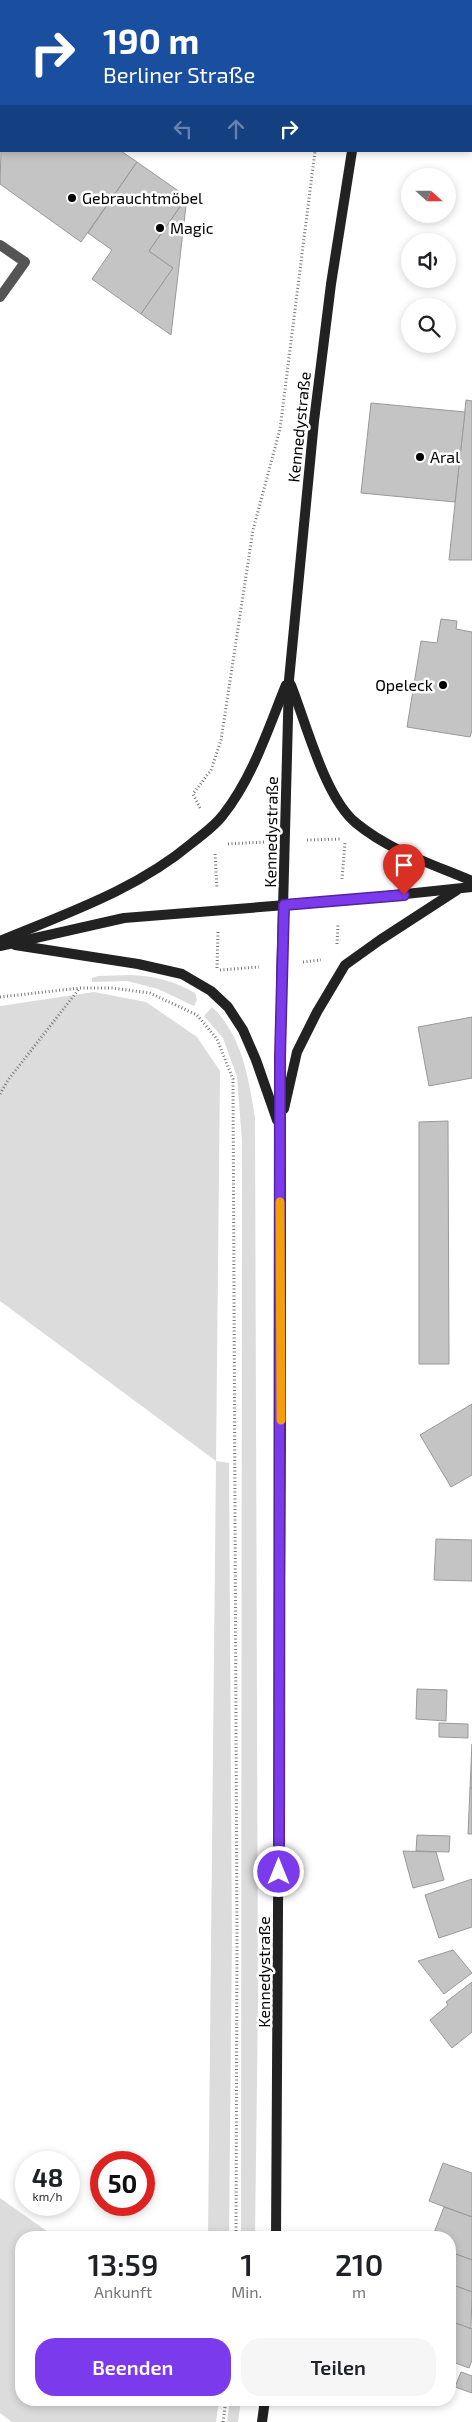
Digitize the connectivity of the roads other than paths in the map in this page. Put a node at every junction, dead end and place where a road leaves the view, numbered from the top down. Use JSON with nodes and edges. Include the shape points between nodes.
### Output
{"nodes":[{"id":1,"x":352,"y":152,"type":"edge"},
{"id":2,"x":0,"y":246,"type":"edge"},
{"id":3,"x":0,"y":297,"type":"edge"},
{"id":4,"x":289,"y":680,"type":"junction"},
{"id":5,"x":472,"y":881,"type":"edge"},
{"id":6,"x":472,"y":887,"type":"edge"},
{"id":7,"x":458,"y":890,"type":"junction"},
{"id":8,"x":284,"y":905,"type":"junction"},
{"id":9,"x":3,"y":944,"type":"edge"},
{"id":10,"x":280,"y":1130,"type":"junction"},
{"id":11,"x":276,"y":2231,"type":"edge"},
{"id":12,"x":264,"y":2406,"type":"edge"},
{"id":13,"x":262,"y":2422,"type":"edge"}],
"edges":[{"from":1,"to":4,"type":"main road","name":"Kennedystraße","via":[[316,403]]},
{"from":2,"to":3,"type":"lane","via":[[25,262]]},
{"from":4,"to":5,"type":"main road","via":[[324,774],[335,798],[354,822],[411,857]]},
{"from":4,"to":8,"type":"main road","name":"Kennedystraße"},
{"from":4,"to":9,"type":"main road","via":[[242,787],[223,816],[170,861],[116,893]]},
{"from":6,"to":7,"type":"main road"},
{"from":7,"to":8,"type":"main road"},
{"from":7,"to":10,"type":"main road","via":[[345,965],[297,1052]]},
{"from":8,"to":9,"type":"main road","via":[[124,918]]},
{"from":8,"to":10,"type":"main road","name":"Kennedystraße"},
{"from":9,"to":10,"type":"main road","via":[[138,964],[182,974],[211,991],[228,1007],[242,1030]]},
{"from":10,"to":11,"type":"main road","name":"Kennedystraße"},
{"from":12,"to":13,"type":"main road"}]}
